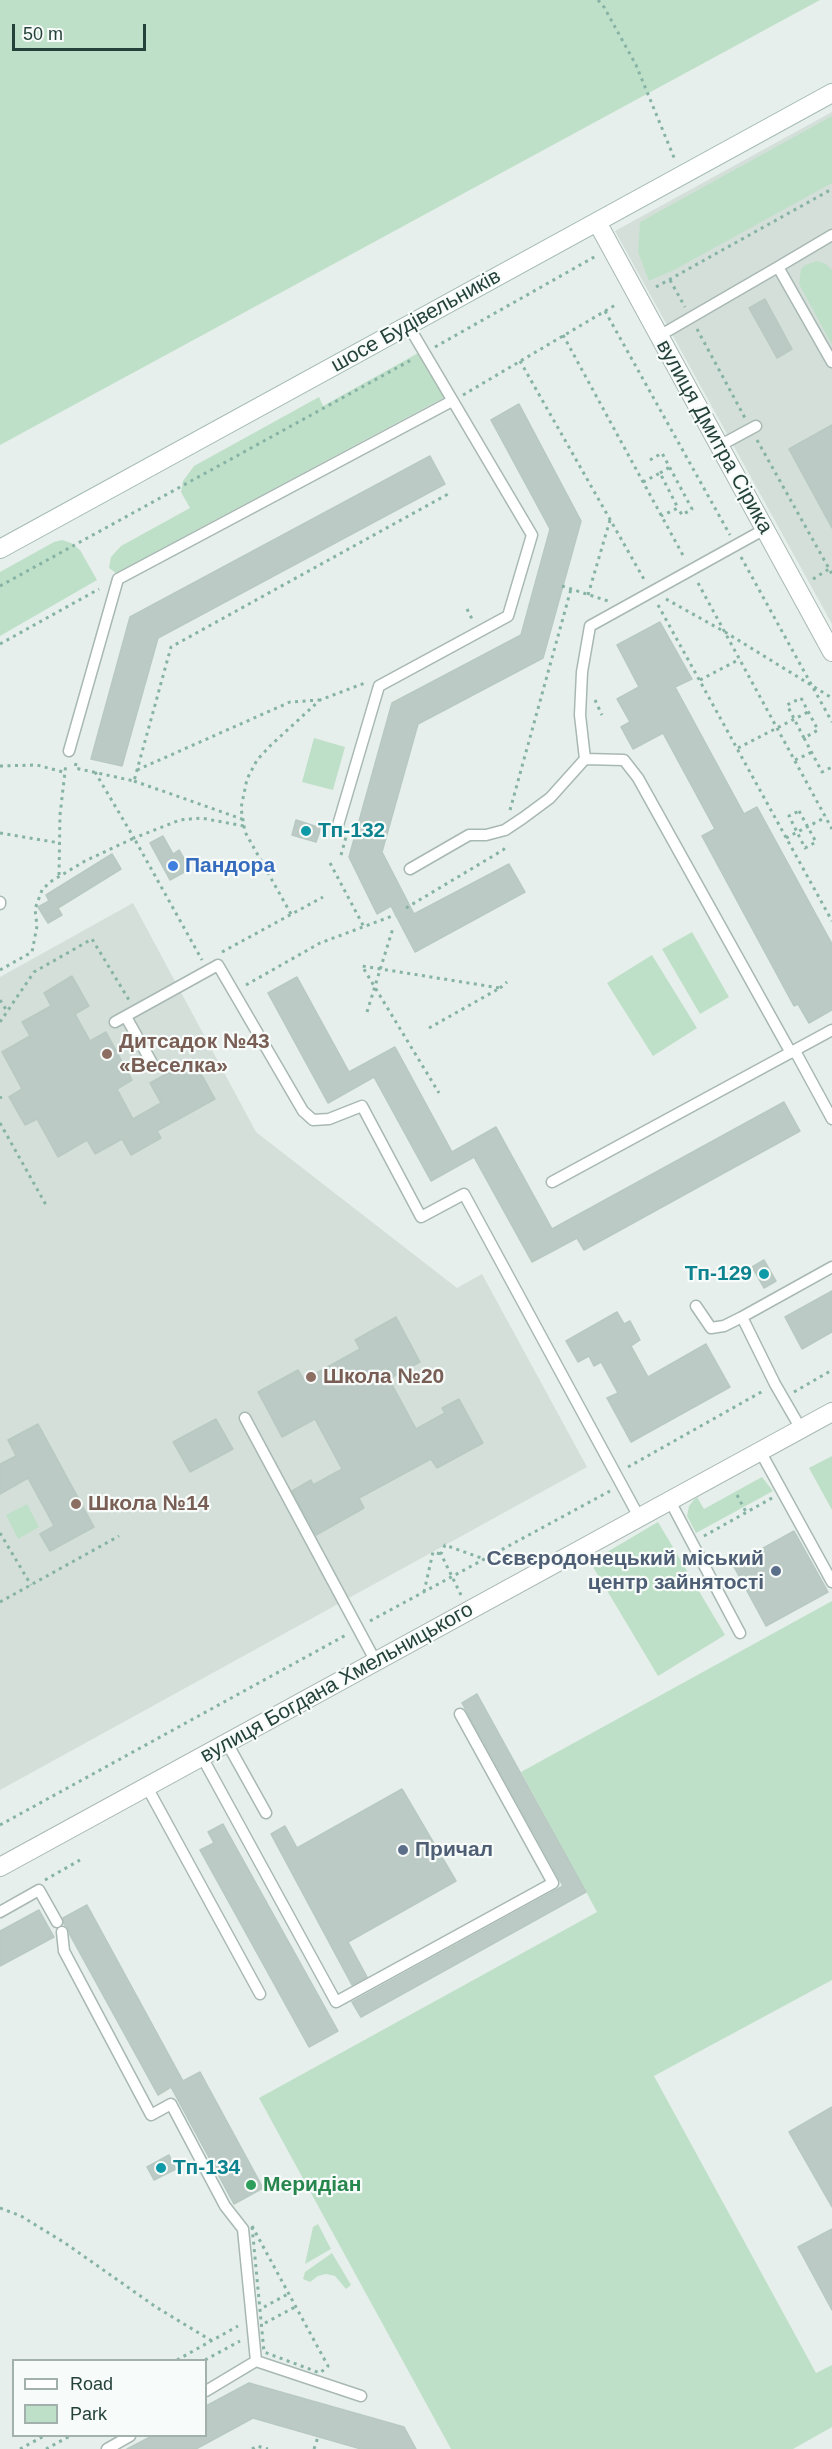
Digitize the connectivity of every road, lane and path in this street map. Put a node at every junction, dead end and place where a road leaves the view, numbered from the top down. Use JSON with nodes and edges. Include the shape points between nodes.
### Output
{"nodes":[{"id":1,"x":598,"y":0,"type":"edge"},
{"id":2,"x":832,"y":93,"type":"edge"},
{"id":3,"x":681,"y":176,"type":"junction"},
{"id":4,"x":832,"y":189,"type":"edge"},
{"id":5,"x":597,"y":222,"type":"junction"},
{"id":6,"x":832,"y":235,"type":"edge"},
{"id":7,"x":611,"y":248,"type":"junction"},
{"id":8,"x":778,"y":267,"type":"junction"},
{"id":9,"x":656,"y":287,"type":"dead end"},
{"id":10,"x":617,"y":304,"type":"dead end"},
{"id":11,"x":604,"y":311,"type":"junction"},
{"id":12,"x":408,"y":325,"type":"junction"},
{"id":13,"x":659,"y":336,"type":"junction"},
{"id":14,"x":425,"y":353,"type":"junction"},
{"id":15,"x":519,"y":361,"type":"junction"},
{"id":16,"x":832,"y":362,"type":"edge"},
{"id":17,"x":452,"y":401,"type":"junction"},
{"id":18,"x":756,"y":426,"type":"dead end"},
{"id":19,"x":719,"y":446,"type":"junction"},
{"id":20,"x":650,"y":460,"type":"dead end"},
{"id":21,"x":670,"y":467,"type":"junction"},
{"id":22,"x":660,"y":473,"type":"junction"},
{"id":23,"x":643,"y":482,"type":"dead end"},
{"id":24,"x":450,"y":493,"type":"dead end"},
{"id":25,"x":678,"y":508,"type":"junction"},
{"id":26,"x":662,"y":516,"type":"dead end"},
{"id":27,"x":610,"y":520,"type":"junction"},
{"id":28,"x":765,"y":529,"type":"junction"},
{"id":29,"x":0,"y":549,"type":"edge"},
{"id":30,"x":738,"y":550,"type":"junction"},
{"id":31,"x":731,"y":559,"type":"dead end"},
{"id":32,"x":0,"y":586,"type":"edge"},
{"id":33,"x":562,"y":586,"type":"dead end"},
{"id":34,"x":638,"y":588,"type":"dead end"},
{"id":35,"x":99,"y":589,"type":"dead end"},
{"id":36,"x":571,"y":589,"type":"junction"},
{"id":37,"x":651,"y":591,"type":"junction"},
{"id":38,"x":670,"y":592,"type":"dead end"},
{"id":39,"x":588,"y":595,"type":"junction"},
{"id":40,"x":612,"y":602,"type":"dead end"},
{"id":41,"x":0,"y":644,"type":"edge"},
{"id":42,"x":832,"y":652,"type":"edge"},
{"id":43,"x":740,"y":659,"type":"dead end"},
{"id":44,"x":700,"y":680,"type":"junction"},
{"id":45,"x":367,"y":682,"type":"dead end"},
{"id":46,"x":811,"y":685,"type":"junction"},
{"id":47,"x":592,"y":691,"type":"dead end"},
{"id":48,"x":832,"y":698,"type":"edge"},
{"id":49,"x":320,"y":700,"type":"junction"},
{"id":50,"x":808,"y":712,"type":"junction"},
{"id":51,"x":602,"y":715,"type":"dead end"},
{"id":52,"x":794,"y":719,"type":"junction"},
{"id":53,"x":832,"y":722,"type":"edge"},
{"id":54,"x":804,"y":738,"type":"junction"},
{"id":55,"x":737,"y":748,"type":"junction"},
{"id":56,"x":812,"y":752,"type":"junction"},
{"id":57,"x":73,"y":754,"type":"junction"},
{"id":58,"x":585,"y":759,"type":"junction"},
{"id":59,"x":795,"y":760,"type":"dead end"},
{"id":60,"x":0,"y":766,"type":"edge"},
{"id":61,"x":832,"y":767,"type":"edge"},
{"id":62,"x":137,"y":770,"type":"junction"},
{"id":63,"x":63,"y":772,"type":"junction"},
{"id":64,"x":95,"y":772,"type":"junction"},
{"id":65,"x":134,"y":781,"type":"junction"},
{"id":66,"x":826,"y":817,"type":"dead end"},
{"id":67,"x":242,"y":819,"type":"junction"},
{"id":68,"x":339,"y":825,"type":"dead end"},
{"id":69,"x":244,"y":826,"type":"junction"},
{"id":70,"x":807,"y":826,"type":"junction"},
{"id":71,"x":505,"y":830,"type":"junction"},
{"id":72,"x":797,"y":832,"type":"junction"},
{"id":73,"x":0,"y":833,"type":"edge"},
{"id":74,"x":347,"y":833,"type":"dead end"},
{"id":75,"x":134,"y":838,"type":"junction"},
{"id":76,"x":786,"y":838,"type":"junction"},
{"id":77,"x":60,"y":843,"type":"junction"},
{"id":78,"x":341,"y":855,"type":"dead end"},
{"id":79,"x":330,"y":863,"type":"dead end"},
{"id":80,"x":410,"y":869,"type":"dead end"},
{"id":81,"x":59,"y":875,"type":"junction"},
{"id":82,"x":323,"y":897,"type":"dead end"},
{"id":83,"x":291,"y":915,"type":"junction"},
{"id":84,"x":395,"y":915,"type":"dead end"},
{"id":85,"x":832,"y":921,"type":"edge"},
{"id":86,"x":364,"y":927,"type":"junction"},
{"id":87,"x":393,"y":928,"type":"dead end"},
{"id":88,"x":213,"y":957,"type":"dead end"},
{"id":89,"x":203,"y":963,"type":"dead end"},
{"id":90,"x":380,"y":969,"type":"junction"},
{"id":91,"x":0,"y":970,"type":"edge"},
{"id":92,"x":507,"y":982,"type":"dead end"},
{"id":93,"x":375,"y":985,"type":"junction"},
{"id":94,"x":500,"y":988,"type":"junction"},
{"id":95,"x":234,"y":992,"type":"junction"},
{"id":96,"x":0,"y":1000,"type":"edge"},
{"id":97,"x":136,"y":1011,"type":"junction"},
{"id":98,"x":7,"y":1012,"type":"junction"},
{"id":99,"x":367,"y":1012,"type":"dead end"},
{"id":100,"x":0,"y":1022,"type":"edge"},
{"id":101,"x":429,"y":1028,"type":"dead end"},
{"id":102,"x":832,"y":1030,"type":"edge"},
{"id":103,"x":793,"y":1052,"type":"junction"},
{"id":104,"x":152,"y":1063,"type":"dead end"},
{"id":105,"x":439,"y":1093,"type":"dead end"},
{"id":106,"x":832,"y":1119,"type":"edge"},
{"id":107,"x":0,"y":1123,"type":"edge"},
{"id":108,"x":552,"y":1182,"type":"dead end"},
{"id":109,"x":46,"y":1205,"type":"dead end"},
{"id":110,"x":832,"y":1268,"type":"edge"},
{"id":111,"x":696,"y":1306,"type":"dead end"},
{"id":112,"x":741,"y":1317,"type":"junction"},
{"id":113,"x":832,"y":1370,"type":"edge"},
{"id":114,"x":775,"y":1384,"type":"junction"},
{"id":115,"x":784,"y":1398,"type":"junction"},
{"id":116,"x":832,"y":1412,"type":"edge"},
{"id":117,"x":245,"y":1418,"type":"dead end"},
{"id":118,"x":801,"y":1429,"type":"junction"},
{"id":119,"x":760,"y":1451,"type":"junction"},
{"id":120,"x":615,"y":1474,"type":"junction"},
{"id":121,"x":622,"y":1485,"type":"junction"},
{"id":122,"x":783,"y":1492,"type":"junction"},
{"id":123,"x":737,"y":1495,"type":"dead end"},
{"id":124,"x":670,"y":1501,"type":"junction"},
{"id":125,"x":746,"y":1512,"type":"junction"},
{"id":126,"x":639,"y":1517,"type":"junction"},
{"id":127,"x":0,"y":1533,"type":"edge"},
{"id":128,"x":119,"y":1536,"type":"dead end"},
{"id":129,"x":692,"y":1542,"type":"junction"},
{"id":130,"x":441,"y":1554,"type":"junction"},
{"id":131,"x":484,"y":1559,"type":"junction"},
{"id":132,"x":452,"y":1577,"type":"junction"},
{"id":133,"x":832,"y":1582,"type":"edge"},
{"id":134,"x":31,"y":1585,"type":"junction"},
{"id":135,"x":424,"y":1592,"type":"junction"},
{"id":136,"x":461,"y":1595,"type":"dead end"},
{"id":137,"x":0,"y":1602,"type":"edge"},
{"id":138,"x":357,"y":1629,"type":"junction"},
{"id":139,"x":740,"y":1633,"type":"dead end"},
{"id":140,"x":376,"y":1662,"type":"junction"},
{"id":141,"x":460,"y":1714,"type":"dead end"},
{"id":142,"x":227,"y":1743,"type":"junction"},
{"id":143,"x":202,"y":1757,"type":"junction"},
{"id":144,"x":147,"y":1787,"type":"junction"},
{"id":145,"x":266,"y":1814,"type":"dead end"},
{"id":146,"x":0,"y":1825,"type":"edge"},
{"id":147,"x":0,"y":1868,"type":"edge"},
{"id":148,"x":0,"y":1912,"type":"edge"},
{"id":149,"x":57,"y":1922,"type":"dead end"},
{"id":150,"x":62,"y":1932,"type":"dead end"},
{"id":151,"x":260,"y":1994,"type":"dead end"},
{"id":152,"x":0,"y":2208,"type":"edge"},
{"id":153,"x":288,"y":2294,"type":"junction"},
{"id":154,"x":296,"y":2307,"type":"junction"},
{"id":155,"x":257,"y":2321,"type":"junction"},
{"id":156,"x":212,"y":2341,"type":"junction"},
{"id":157,"x":180,"y":2359,"type":"edge"},
{"id":158,"x":207,"y":2359,"type":"edge"},
{"id":159,"x":256,"y":2361,"type":"junction"},
{"id":160,"x":207,"y":2390,"type":"edge"},
{"id":161,"x":361,"y":2396,"type":"dead end"},
{"id":162,"x":42,"y":2437,"type":"edge"},
{"id":163,"x":68,"y":2437,"type":"edge"},
{"id":164,"x":128,"y":2437,"type":"edge"},
{"id":165,"x":318,"y":2437,"type":"dead end"},
{"id":166,"x":20,"y":2449,"type":"edge"},
{"id":167,"x":46,"y":2449,"type":"edge"},
{"id":168,"x":107,"y":2449,"type":"edge"},
{"id":169,"x":252,"y":2449,"type":"edge"},
{"id":170,"x":268,"y":2449,"type":"edge"},
{"id":171,"x":314,"y":2449,"type":"edge"}],
"edges":[{"from":1,"to":3,"type":"path","via":[[636,66]]},
{"from":2,"to":3,"type":"street","name":"шосе Будівельників"},
{"from":3,"to":5,"type":"street","name":"шосе Будівельників"},
{"from":4,"to":9,"type":"path"},
{"from":5,"to":7,"type":"street","name":"вулиця Дмитра Сірика"},
{"from":5,"to":12,"type":"street","name":"шосе Будівельників"},
{"from":6,"to":8,"type":"lane"},
{"from":7,"to":13,"type":"street","name":"вулиця Дмитра Сірика"},
{"from":7,"to":14,"type":"path"},
{"from":8,"to":13,"type":"lane"},
{"from":8,"to":16,"type":"lane"},
{"from":10,"to":11,"type":"path"},
{"from":11,"to":15,"type":"path"},
{"from":11,"to":30,"type":"path"},
{"from":12,"to":14,"type":"lane"},
{"from":12,"to":29,"type":"street","name":"шосе Будівельників"},
{"from":13,"to":19,"type":"street","name":"вулиця Дмитра Сірика"},
{"from":14,"to":17,"type":"lane"},
{"from":14,"to":32,"type":"path"},
{"from":15,"to":17,"type":"path"},
{"from":15,"to":27,"type":"path"},
{"from":17,"to":57,"type":"lane","via":[[118,579]]},
{"from":17,"to":68,"type":"lane","via":[[532,536],[508,616],[379,686]]},
{"from":18,"to":19,"type":"lane"},
{"from":19,"to":28,"type":"street","name":"вулиця Дмитра Сірика"},
{"from":20,"to":21,"type":"path","via":[[662,453]]},
{"from":21,"to":22,"type":"path"},
{"from":21,"to":25,"type":"path","via":[[692,509],[682,515]]},
{"from":22,"to":23,"type":"path"},
{"from":22,"to":25,"type":"path"},
{"from":24,"to":62,"type":"path","via":[[171,647]]},
{"from":25,"to":26,"type":"path"},
{"from":27,"to":34,"type":"path","via":[[646,583]]},
{"from":27,"to":39,"type":"path"},
{"from":28,"to":30,"type":"lane"},
{"from":28,"to":42,"type":"street","name":"вулиця Дмитра Сірика"},
{"from":30,"to":31,"type":"path"},
{"from":30,"to":37,"type":"lane"},
{"from":30,"to":46,"type":"path"},
{"from":33,"to":36,"type":"path"},
{"from":35,"to":41,"type":"path"},
{"from":36,"to":39,"type":"path"},
{"from":36,"to":71,"type":"path"},
{"from":37,"to":44,"type":"path"},
{"from":37,"to":58,"type":"lane","via":[[590,626],[580,715]]},
{"from":38,"to":46,"type":"path","via":[[661,597]]},
{"from":39,"to":40,"type":"path"},
{"from":43,"to":44,"type":"path"},
{"from":44,"to":55,"type":"path"},
{"from":45,"to":49,"type":"path"},
{"from":46,"to":48,"type":"path"},
{"from":46,"to":53,"type":"path"},
{"from":47,"to":51,"type":"path"},
{"from":49,"to":62,"type":"path","via":[[290,702]]},
{"from":49,"to":67,"type":"path","via":[[257,760],[243,794]]},
{"from":50,"to":52,"type":"path"},
{"from":50,"to":52,"type":"path","via":[[801,698],[787,705]]},
{"from":50,"to":54,"type":"path","via":[[818,730]]},
{"from":52,"to":54,"type":"path"},
{"from":52,"to":55,"type":"path"},
{"from":54,"to":56,"type":"path"},
{"from":55,"to":76,"type":"path"},
{"from":56,"to":59,"type":"path"},
{"from":56,"to":61,"type":"path","via":[[822,772]]},
{"from":57,"to":63,"type":"path"},
{"from":57,"to":64,"type":"path","via":[[75,768]]},
{"from":58,"to":71,"type":"lane","via":[[550,798]]},
{"from":58,"to":103,"type":"lane","via":[[624,760],[638,778]]},
{"from":60,"to":63,"type":"path","via":[[37,765]]},
{"from":62,"to":65,"type":"path"},
{"from":63,"to":77,"type":"path"},
{"from":64,"to":65,"type":"path"},
{"from":64,"to":75,"type":"path"},
{"from":65,"to":67,"type":"path"},
{"from":66,"to":70,"type":"path"},
{"from":67,"to":69,"type":"path"},
{"from":69,"to":75,"type":"path","via":[[201,818],[180,820]]},
{"from":69,"to":83,"type":"path"},
{"from":70,"to":72,"type":"path"},
{"from":70,"to":72,"type":"path","via":[[799,811],[789,816]]},
{"from":70,"to":72,"type":"path","via":[[816,842],[806,848]]},
{"from":71,"to":80,"type":"lane","via":[[469,835]]},
{"from":72,"to":76,"type":"path"},
{"from":73,"to":77,"type":"path"},
{"from":74,"to":78,"type":"path"},
{"from":75,"to":81,"type":"path"},
{"from":75,"to":89,"type":"path"},
{"from":76,"to":85,"type":"path"},
{"from":77,"to":81,"type":"path"},
{"from":79,"to":86,"type":"path"},
{"from":81,"to":91,"type":"path","via":[[42,890],[35,909],[37,926],[32,952]]},
{"from":82,"to":83,"type":"path"},
{"from":83,"to":88,"type":"path"},
{"from":84,"to":86,"type":"path"},
{"from":86,"to":95,"type":"path","via":[[320,943]]},
{"from":87,"to":90,"type":"path"},
{"from":90,"to":93,"type":"path"},
{"from":90,"to":93,"type":"path","via":[[362,966]]},
{"from":90,"to":94,"type":"path"},
{"from":92,"to":94,"type":"path"},
{"from":93,"to":99,"type":"path"},
{"from":93,"to":105,"type":"path"},
{"from":94,"to":101,"type":"path"},
{"from":95,"to":97,"type":"lane","via":[[218,965]]},
{"from":95,"to":120,"type":"lane","via":[[303,1111],[313,1120],[329,1119],[362,1106],[421,1217],[464,1194]]},
{"from":96,"to":98,"type":"path"},
{"from":97,"to":98,"type":"path","via":[[92,939],[34,972]]},
{"from":97,"to":104,"type":"lane","via":[[120,1019]]},
{"from":98,"to":100,"type":"path"},
{"from":102,"to":103,"type":"lane"},
{"from":103,"to":106,"type":"lane"},
{"from":103,"to":108,"type":"lane"},
{"from":107,"to":109,"type":"path"},
{"from":110,"to":112,"type":"lane"},
{"from":111,"to":112,"type":"lane","via":[[711,1328]]},
{"from":112,"to":114,"type":"lane"},
{"from":113,"to":115,"type":"path"},
{"from":114,"to":115,"type":"lane"},
{"from":114,"to":120,"type":"path"},
{"from":115,"to":118,"type":"lane"},
{"from":116,"to":118,"type":"street","name":"вулиця Богдана Хмельницького"},
{"from":117,"to":138,"type":"lane"},
{"from":118,"to":119,"type":"street","name":"вулиця Богдана Хмельницького"},
{"from":119,"to":122,"type":"lane"},
{"from":119,"to":124,"type":"street","name":"вулиця Богдана Хмельницького"},
{"from":120,"to":121,"type":"lane"},
{"from":121,"to":126,"type":"lane"},
{"from":121,"to":131,"type":"path"},
{"from":122,"to":125,"type":"path"},
{"from":122,"to":133,"type":"lane"},
{"from":123,"to":125,"type":"path"},
{"from":124,"to":126,"type":"street","name":"вулиця Богдана Хмельницького"},
{"from":124,"to":129,"type":"lane"},
{"from":125,"to":129,"type":"path"},
{"from":126,"to":140,"type":"street","name":"вулиця Богдана Хмельницького"},
{"from":127,"to":134,"type":"path"},
{"from":128,"to":134,"type":"path"},
{"from":129,"to":139,"type":"lane"},
{"from":130,"to":131,"type":"path","via":[[445,1545]]},
{"from":130,"to":132,"type":"path"},
{"from":130,"to":135,"type":"path","via":[[433,1551]]},
{"from":131,"to":132,"type":"path"},
{"from":132,"to":135,"type":"path"},
{"from":132,"to":136,"type":"path"},
{"from":134,"to":137,"type":"path"},
{"from":135,"to":138,"type":"path"},
{"from":138,"to":140,"type":"lane"},
{"from":138,"to":146,"type":"path"},
{"from":140,"to":142,"type":"street","name":"вулиця Богдана Хмельницького"},
{"from":141,"to":143,"type":"lane","via":[[552,1883],[336,2002]]},
{"from":142,"to":143,"type":"street","name":"вулиця Богдана Хмельницького"},
{"from":142,"to":145,"type":"lane"},
{"from":143,"to":144,"type":"street","name":"вулиця Богдана Хмельницького"},
{"from":144,"to":147,"type":"street","name":"вулиця Богдана Хмельницького"},
{"from":144,"to":151,"type":"lane"},
{"from":148,"to":149,"type":"lane","via":[[39,1890]]},
{"from":150,"to":155,"type":"lane","via":[[64,1951],[151,2115],[171,2104],[225,2206],[243,2229]]},
{"from":152,"to":156,"type":"path","via":[[65,2242],[156,2307]]},
{"from":153,"to":154,"type":"path"},
{"from":153,"to":155,"type":"path"},
{"from":153,"to":155,"type":"path","via":[[252,2226]]},
{"from":154,"to":155,"type":"path"},
{"from":154,"to":155,"type":"path","via":[[328,2366],[320,2373],[264,2352]]},
{"from":155,"to":156,"type":"path"},
{"from":155,"to":158,"type":"path"},
{"from":155,"to":159,"type":"lane"},
{"from":156,"to":157,"type":"path"},
{"from":159,"to":160,"type":"lane"},
{"from":159,"to":161,"type":"lane"},
{"from":162,"to":166,"type":"path"},
{"from":163,"to":167,"type":"path"},
{"from":164,"to":168,"type":"lane"},
{"from":165,"to":171,"type":"path"},
{"from":169,"to":170,"type":"path"}]}
